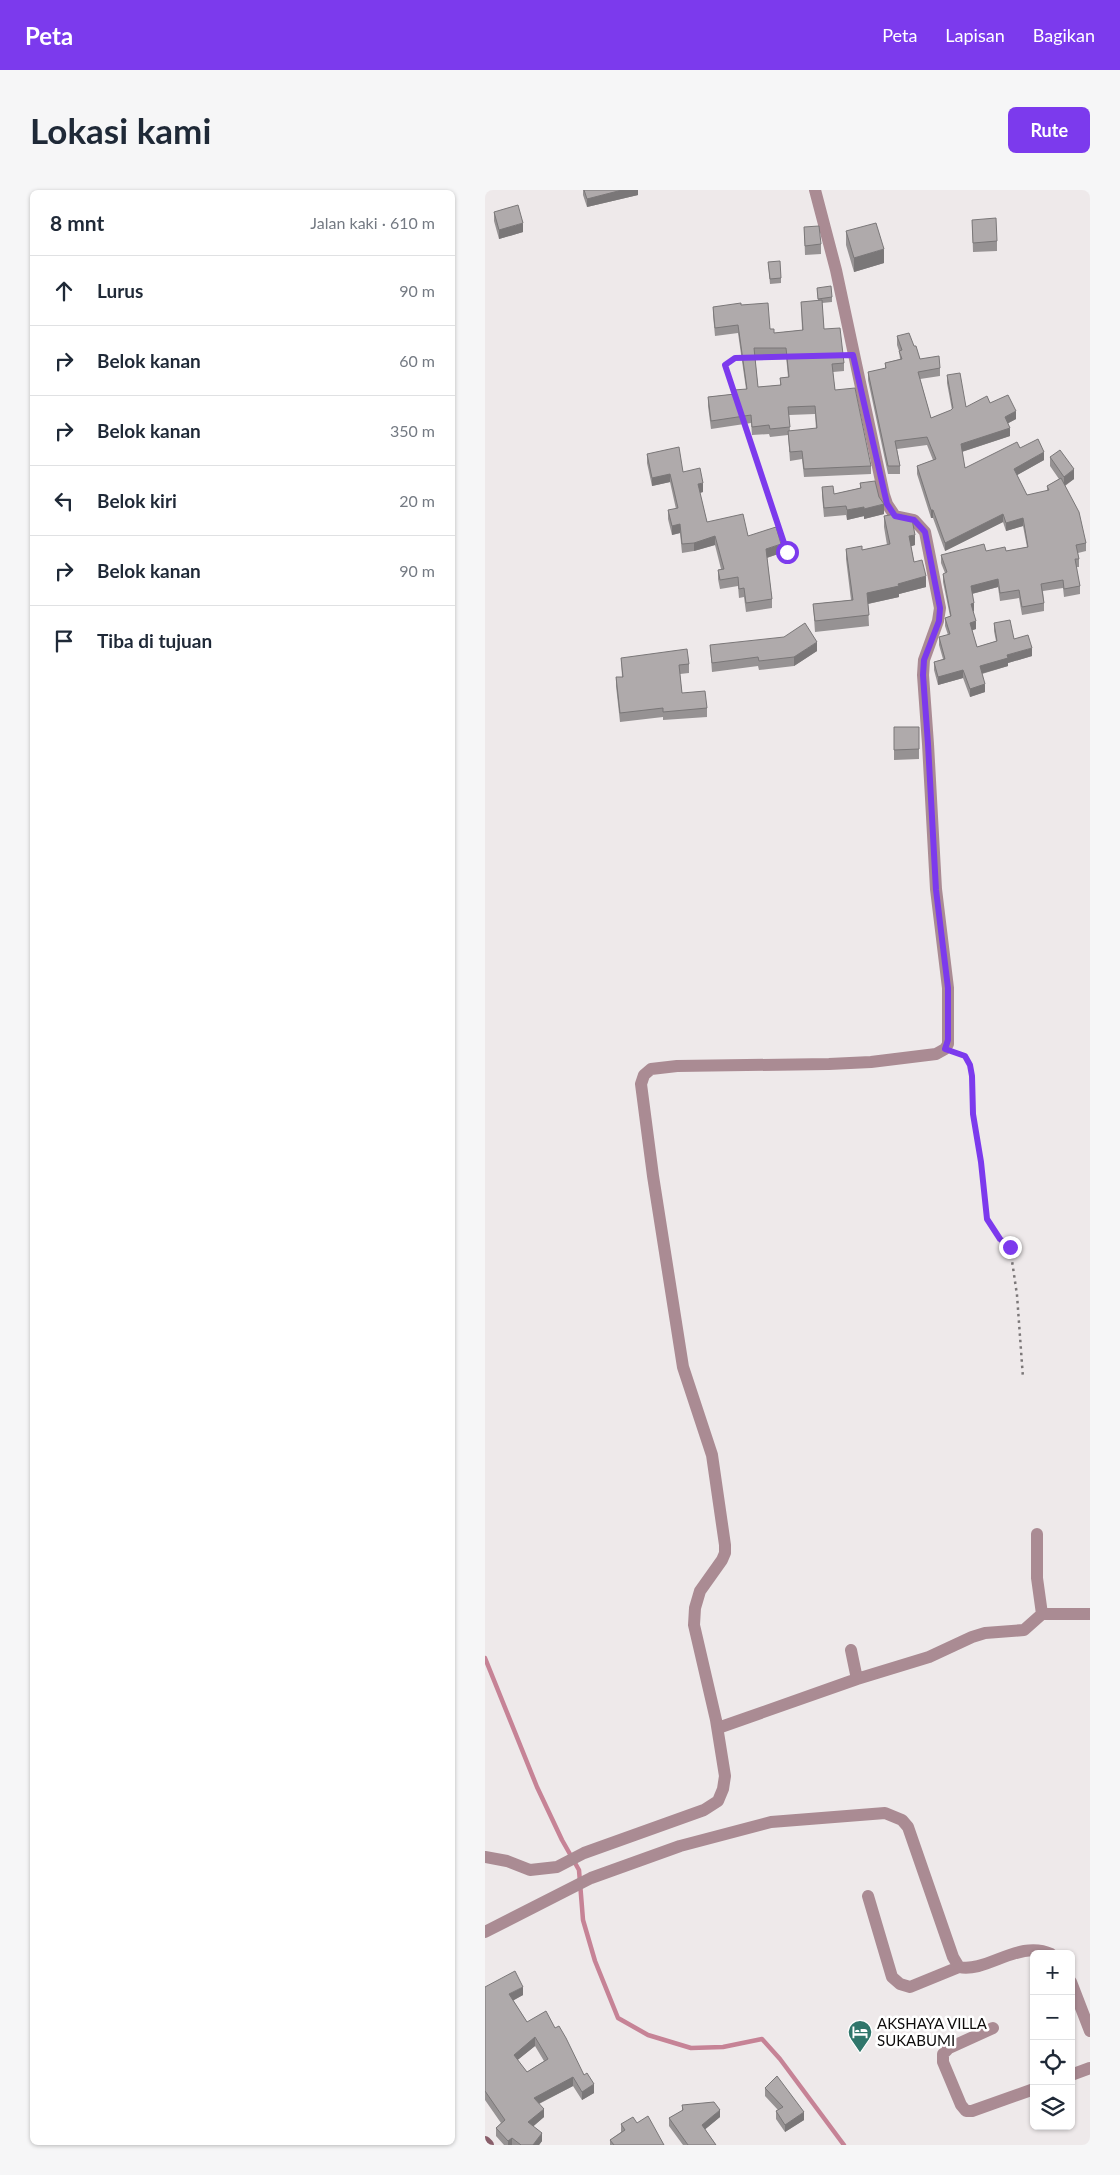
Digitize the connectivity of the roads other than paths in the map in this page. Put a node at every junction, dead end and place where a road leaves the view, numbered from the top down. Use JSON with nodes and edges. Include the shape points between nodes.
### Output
{"nodes":[{"id":1,"x":815,"y":190,"type":"edge"},
{"id":2,"x":1037,"y":1534,"type":"dead end"},
{"id":3,"x":1042,"y":1614,"type":"junction"},
{"id":4,"x":1090,"y":1614,"type":"edge"},
{"id":5,"x":851,"y":1650,"type":"dead end"},
{"id":6,"x":857,"y":1679,"type":"junction"},
{"id":7,"x":717,"y":1728,"type":"junction"},
{"id":8,"x":485,"y":1857,"type":"edge"},
{"id":9,"x":868,"y":1896,"type":"dead end"},
{"id":10,"x":485,"y":1932,"type":"edge"},
{"id":11,"x":1030,"y":1951,"type":"edge"},
{"id":12,"x":959,"y":1967,"type":"junction"},
{"id":13,"x":1075,"y":1992,"type":"edge"},
{"id":14,"x":993,"y":2028,"type":"dead end"},
{"id":15,"x":1090,"y":2031,"type":"edge"},
{"id":16,"x":1090,"y":2068,"type":"edge"},
{"id":17,"x":1075,"y":2074,"type":"edge"},
{"id":18,"x":1030,"y":2090,"type":"edge"},
{"id":19,"x":485,"y":2142,"type":"edge"},
{"id":20,"x":488,"y":2145,"type":"edge"}],
"edges":[{"from":1,"to":7,"type":"street","via":[[836,270],[884,495],[895,516],[914,520],[925,532],[940,608],[939,621],[924,660],[923,675],[936,890],[948,988],[948,1040],[945,1049],[936,1054],[854,1063],[708,1064],[655,1068],[642,1079],[648,1140],[683,1367],[711,1455],[724,1533],[725,1553],[700,1591],[694,1625]]},
{"from":2,"to":3,"type":"street","via":[[1037,1578]]},
{"from":3,"to":4,"type":"street"},
{"from":3,"to":6,"type":"street","via":[[1025,1630],[985,1633],[929,1657]]},
{"from":5,"to":6,"type":"street"},
{"from":6,"to":7,"type":"street"},
{"from":7,"to":8,"type":"street","via":[[725,1776],[723,1789],[718,1801],[704,1810],[584,1853],[557,1867],[530,1870]]},
{"from":9,"to":12,"type":"street","via":[[892,1977],[900,1984],[910,1987]]},
{"from":10,"to":12,"type":"street","via":[[591,1878],[680,1846],[771,1822],[885,1813],[902,1820],[908,1827]]},
{"from":11,"to":12,"type":"street","via":[[1008,1954],[969,1969]]},
{"from":13,"to":15,"type":"street"},
{"from":14,"to":18,"type":"street","via":[[949,2048],[943,2054],[943,2062],[961,2106],[972,2111]]},
{"from":16,"to":17,"type":"street"},
{"from":19,"to":20,"type":"street"}]}
